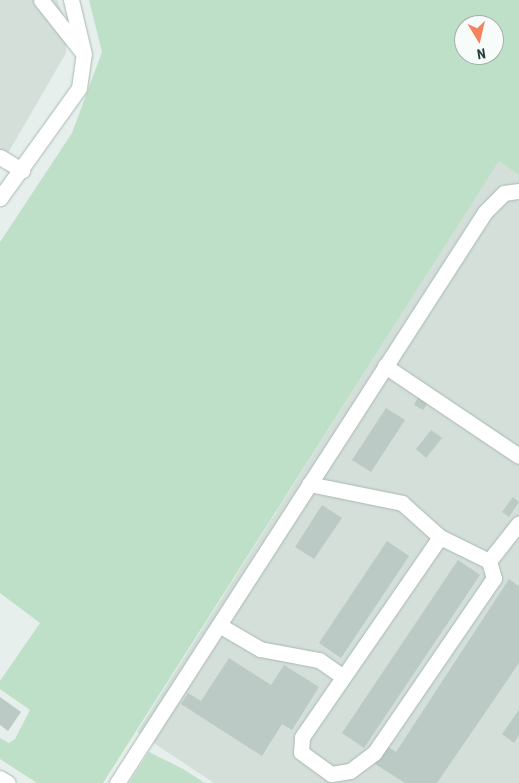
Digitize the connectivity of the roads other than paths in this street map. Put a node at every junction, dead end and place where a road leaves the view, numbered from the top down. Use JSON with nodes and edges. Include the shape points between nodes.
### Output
{"nodes":[{"id":1,"x":41,"y":0,"type":"edge"},
{"id":2,"x":71,"y":0,"type":"edge"},
{"id":3,"x":84,"y":54,"type":"junction"},
{"id":4,"x":0,"y":157,"type":"edge"},
{"id":5,"x":22,"y":170,"type":"junction"},
{"id":6,"x":519,"y":191,"type":"edge"},
{"id":7,"x":0,"y":198,"type":"edge"},
{"id":8,"x":385,"y":366,"type":"junction"},
{"id":9,"x":519,"y":456,"type":"edge"},
{"id":10,"x":309,"y":484,"type":"junction"},
{"id":11,"x":519,"y":523,"type":"edge"},
{"id":12,"x":440,"y":537,"type":"junction"},
{"id":13,"x":489,"y":561,"type":"junction"},
{"id":14,"x":219,"y":625,"type":"junction"},
{"id":15,"x":343,"y":677,"type":"junction"},
{"id":16,"x":0,"y":778,"type":"edge"},
{"id":17,"x":8,"y":783,"type":"edge"},
{"id":18,"x":117,"y":783,"type":"edge"}],
"edges":[{"from":1,"to":3,"type":"street"},
{"from":2,"to":3,"type":"street"},
{"from":3,"to":5,"type":"street","via":[[79,88]]},
{"from":4,"to":5,"type":"street"},
{"from":5,"to":7,"type":"street"},
{"from":6,"to":8,"type":"street","via":[[504,193],[485,212]]},
{"from":8,"to":9,"type":"street"},
{"from":8,"to":10,"type":"street"},
{"from":10,"to":12,"type":"street","via":[[402,502]]},
{"from":10,"to":14,"type":"street"},
{"from":11,"to":13,"type":"street"},
{"from":12,"to":13,"type":"street"},
{"from":12,"to":15,"type":"street"},
{"from":13,"to":15,"type":"street","via":[[494,578],[374,753],[350,771],[331,774],[301,752],[302,737]]},
{"from":14,"to":15,"type":"street","via":[[260,649],[311,657]]},
{"from":14,"to":18,"type":"street"},
{"from":16,"to":17,"type":"street"}]}
